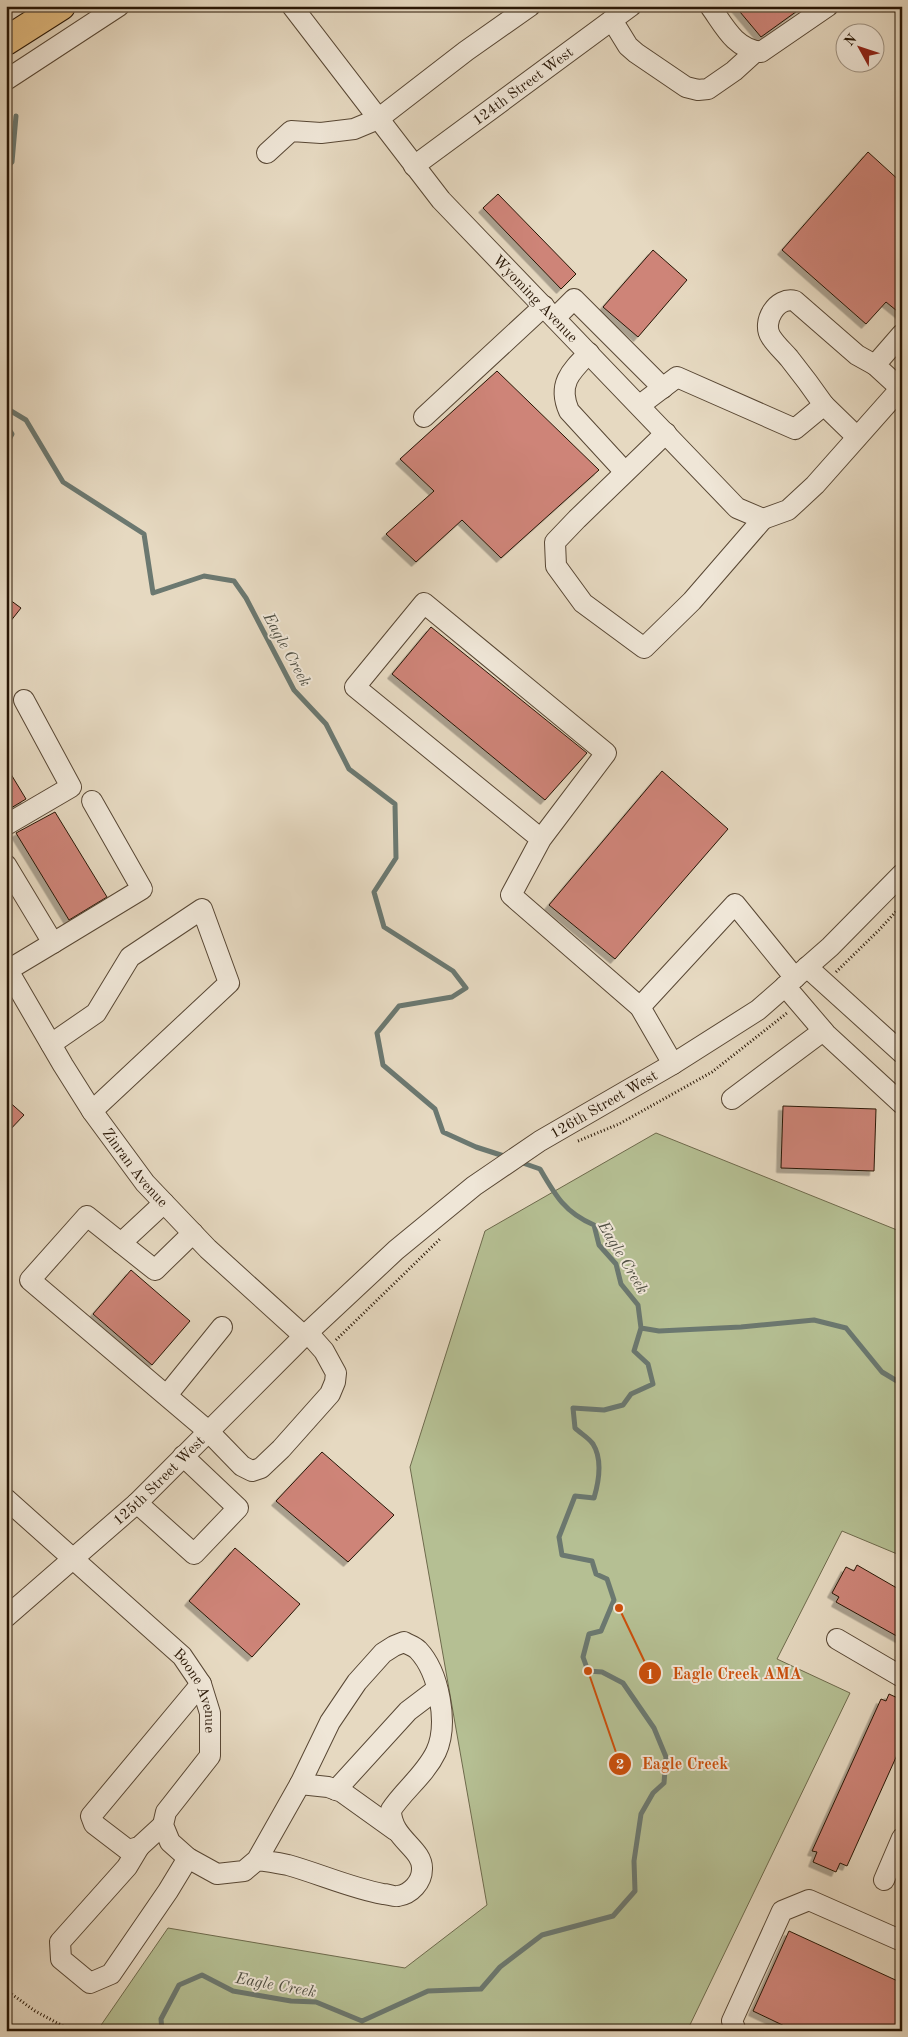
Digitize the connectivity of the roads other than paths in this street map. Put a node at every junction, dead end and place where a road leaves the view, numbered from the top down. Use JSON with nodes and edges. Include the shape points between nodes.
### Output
{"nodes":[{"id":1,"x":61,"y":6,"type":"edge"},
{"id":2,"x":119,"y":6,"type":"edge"},
{"id":3,"x":292,"y":6,"type":"edge"},
{"id":4,"x":530,"y":6,"type":"edge"},
{"id":5,"x":631,"y":6,"type":"edge"},
{"id":6,"x":710,"y":6,"type":"edge"},
{"id":7,"x":828,"y":6,"type":"edge"},
{"id":8,"x":612,"y":20,"type":"junction"},
{"id":9,"x":6,"y":41,"type":"edge"},
{"id":10,"x":756,"y":51,"type":"junction"},
{"id":11,"x":6,"y":80,"type":"edge"},
{"id":12,"x":378,"y":119,"type":"junction"},
{"id":13,"x":267,"y":153,"type":"dead end"},
{"id":14,"x":414,"y":166,"type":"junction"},
{"id":15,"x":550,"y":312,"type":"junction"},
{"id":16,"x":902,"y":334,"type":"edge"},
{"id":17,"x":589,"y":352,"type":"junction"},
{"id":18,"x":875,"y":365,"type":"junction"},
{"id":19,"x":901,"y":387,"type":"edge"},
{"id":20,"x":663,"y":388,"type":"junction"},
{"id":21,"x":640,"y":405,"type":"junction"},
{"id":22,"x":824,"y":405,"type":"junction"},
{"id":23,"x":424,"y":417,"type":"dead end"},
{"id":24,"x":666,"y":433,"type":"junction"},
{"id":25,"x":857,"y":437,"type":"junction"},
{"id":26,"x":625,"y":472,"type":"junction"},
{"id":27,"x":763,"y":519,"type":"junction"},
{"id":28,"x":24,"y":700,"type":"dead end"},
{"id":29,"x":92,"y":801,"type":"dead end"},
{"id":30,"x":6,"y":825,"type":"edge"},
{"id":31,"x":541,"y":839,"type":"junction"},
{"id":32,"x":6,"y":865,"type":"edge"},
{"id":33,"x":902,"y":874,"type":"edge"},
{"id":34,"x":53,"y":943,"type":"junction"},
{"id":35,"x":7,"y":969,"type":"edge"},
{"id":36,"x":796,"y":977,"type":"junction"},
{"id":37,"x":640,"y":1007,"type":"junction"},
{"id":38,"x":823,"y":1031,"type":"junction"},
{"id":39,"x":51,"y":1044,"type":"junction"},
{"id":40,"x":902,"y":1053,"type":"edge"},
{"id":41,"x":673,"y":1064,"type":"junction"},
{"id":42,"x":732,"y":1099,"type":"dead end"},
{"id":43,"x":902,"y":1104,"type":"edge"},
{"id":44,"x":92,"y":1111,"type":"junction"},
{"id":45,"x":164,"y":1202,"type":"junction"},
{"id":46,"x":193,"y":1233,"type":"junction"},
{"id":47,"x":121,"y":1243,"type":"junction"},
{"id":48,"x":222,"y":1327,"type":"dead end"},
{"id":49,"x":306,"y":1334,"type":"junction"},
{"id":50,"x":166,"y":1395,"type":"junction"},
{"id":51,"x":208,"y":1431,"type":"junction"},
{"id":52,"x":182,"y":1456,"type":"junction"},
{"id":53,"x":6,"y":1499,"type":"edge"},
{"id":54,"x":137,"y":1503,"type":"junction"},
{"id":55,"x":73,"y":1558,"type":"junction"},
{"id":56,"x":6,"y":1617,"type":"edge"},
{"id":57,"x":837,"y":1639,"type":"dead end"},
{"id":58,"x":902,"y":1678,"type":"edge"},
{"id":59,"x":201,"y":1684,"type":"junction"},
{"id":60,"x":437,"y":1689,"type":"junction"},
{"id":61,"x":300,"y":1784,"type":"junction"},
{"id":62,"x":336,"y":1790,"type":"junction"},
{"id":63,"x":163,"y":1825,"type":"junction"},
{"id":64,"x":395,"y":1830,"type":"junction"},
{"id":65,"x":902,"y":1838,"type":"edge"},
{"id":66,"x":139,"y":1847,"type":"junction"},
{"id":67,"x":188,"y":1858,"type":"junction"},
{"id":68,"x":257,"y":1860,"type":"junction"},
{"id":69,"x":884,"y":1880,"type":"dead end"},
{"id":70,"x":902,"y":1941,"type":"edge"},
{"id":71,"x":736,"y":2031,"type":"edge"}],
"edges":[{"from":1,"to":9,"type":"highway"},
{"from":2,"to":11,"type":"street"},
{"from":3,"to":12,"type":"street","name":"Wyoming Avenue"},
{"from":4,"to":12,"type":"street"},
{"from":5,"to":8,"type":"street","name":"124th Street West"},
{"from":6,"to":10,"type":"street","via":[[730,34],[748,50]]},
{"from":7,"to":10,"type":"street","via":[[761,52]]},
{"from":8,"to":10,"type":"street","via":[[636,53],[686,87],[698,90],[708,89]]},
{"from":8,"to":14,"type":"street","name":"124th Street West"},
{"from":12,"to":13,"type":"street","via":[[354,129],[321,133],[291,130]]},
{"from":12,"to":14,"type":"street","name":"Wyoming Avenue"},
{"from":14,"to":15,"type":"street","name":"Wyoming Avenue","via":[[441,200]]},
{"from":15,"to":17,"type":"street","name":"Wyoming Avenue"},
{"from":15,"to":20,"type":"street","via":[[574,299]]},
{"from":15,"to":23,"type":"street"},
{"from":16,"to":18,"type":"street"},
{"from":17,"to":21,"type":"street","name":"Wyoming Avenue"},
{"from":17,"to":26,"type":"street","via":[[570,373],[564,387],[564,400],[570,411]]},
{"from":18,"to":19,"type":"street"},
{"from":18,"to":22,"type":"street","via":[[857,355],[795,302],[784,301],[768,318],[767,328]]},
{"from":19,"to":25,"type":"street"},
{"from":20,"to":21,"type":"street"},
{"from":20,"to":22,"type":"street","via":[[677,377],[795,429]]},
{"from":21,"to":24,"type":"street","name":"Wyoming Avenue"},
{"from":22,"to":25,"type":"street"},
{"from":24,"to":26,"type":"street"},
{"from":24,"to":27,"type":"street","name":"Wyoming Avenue","via":[[737,508]]},
{"from":25,"to":27,"type":"street","via":[[788,510]]},
{"from":26,"to":27,"type":"street","via":[[555,542],[556,566],[583,603],[644,648],[692,601]]},
{"from":28,"to":30,"type":"street","via":[[71,787]]},
{"from":29,"to":34,"type":"street","via":[[142,889]]},
{"from":31,"to":31,"type":"street","via":[[355,687],[424,603],[606,753]]},
{"from":31,"to":37,"type":"street","via":[[511,895]]},
{"from":32,"to":34,"type":"street"},
{"from":33,"to":36,"type":"street","name":"126th Street West"},
{"from":34,"to":35,"type":"street"},
{"from":35,"to":39,"type":"street","name":"Zinran Avenue"},
{"from":36,"to":37,"type":"street","via":[[735,904]]},
{"from":36,"to":38,"type":"street","via":[[799,1003]]},
{"from":36,"to":40,"type":"street","via":[[824,984]]},
{"from":36,"to":41,"type":"street","name":"126th Street West","via":[[758,1010]]},
{"from":37,"to":41,"type":"street"},
{"from":38,"to":42,"type":"street"},
{"from":38,"to":43,"type":"street"},
{"from":39,"to":44,"type":"street","name":"Zinran Avenue"},
{"from":39,"to":44,"type":"street","via":[[96,1013],[130,957],[202,909],[229,983]]},
{"from":41,"to":49,"type":"street","name":"126th Street West","via":[[540,1140],[474,1186],[396,1250]]},
{"from":44,"to":45,"type":"street","name":"Zinran Avenue","via":[[145,1183]]},
{"from":45,"to":46,"type":"street","name":"Zinran Avenue"},
{"from":45,"to":47,"type":"street"},
{"from":46,"to":47,"type":"street","via":[[155,1270]]},
{"from":46,"to":49,"type":"street","name":"Zinran Avenue"},
{"from":47,"to":50,"type":"street","name":"Zinran Avenue","via":[[87,1216],[30,1280]]},
{"from":48,"to":50,"type":"street"},
{"from":49,"to":51,"type":"street","name":"125th Street West"},
{"from":49,"to":51,"type":"street","name":"Zinran Avenue","via":[[324,1351],[336,1373],[335,1382],[330,1394],[281,1449],[261,1468],[252,1471],[242,1466]]},
{"from":50,"to":51,"type":"street","name":"Zinran Avenue"},
{"from":51,"to":52,"type":"street","name":"125th Street West"},
{"from":52,"to":54,"type":"street","name":"125th Street West"},
{"from":52,"to":54,"type":"street","via":[[238,1508],[194,1554]]},
{"from":53,"to":55,"type":"street","name":"Boone Avenue"},
{"from":54,"to":55,"type":"street","name":"125th Street West"},
{"from":55,"to":56,"type":"street","name":"125th Street West"},
{"from":55,"to":59,"type":"street","name":"Boone Avenue","via":[[182,1656]]},
{"from":57,"to":58,"type":"street"},
{"from":59,"to":63,"type":"street","name":"Boone Avenue","via":[[210,1713],[210,1756],[166,1812]]},
{"from":59,"to":66,"type":"street","via":[[91,1816],[94,1824],[128,1850]]},
{"from":60,"to":61,"type":"street","via":[[427,1661],[416,1648],[404,1642],[383,1653],[357,1682],[330,1722]]},
{"from":60,"to":62,"type":"street","via":[[408,1711]]},
{"from":60,"to":64,"type":"street","via":[[443,1731],[436,1753],[391,1810]]},
{"from":61,"to":62,"type":"street"},
{"from":61,"to":68,"type":"street"},
{"from":62,"to":64,"type":"street"},
{"from":63,"to":66,"type":"street"},
{"from":63,"to":67,"type":"street","via":[[170,1842]]},
{"from":64,"to":68,"type":"street","via":[[416,1854],[422,1868],[420,1880],[413,1890],[398,1896],[372,1892],[286,1865]]},
{"from":65,"to":69,"type":"street"},
{"from":66,"to":67,"type":"street","via":[[127,1867],[60,1942],[61,1959],[90,1983],[111,1974]]},
{"from":67,"to":68,"type":"street","via":[[217,1874],[244,1871]]},
{"from":70,"to":71,"type":"street","via":[[809,1900],[782,1911],[732,2021]]}]}
